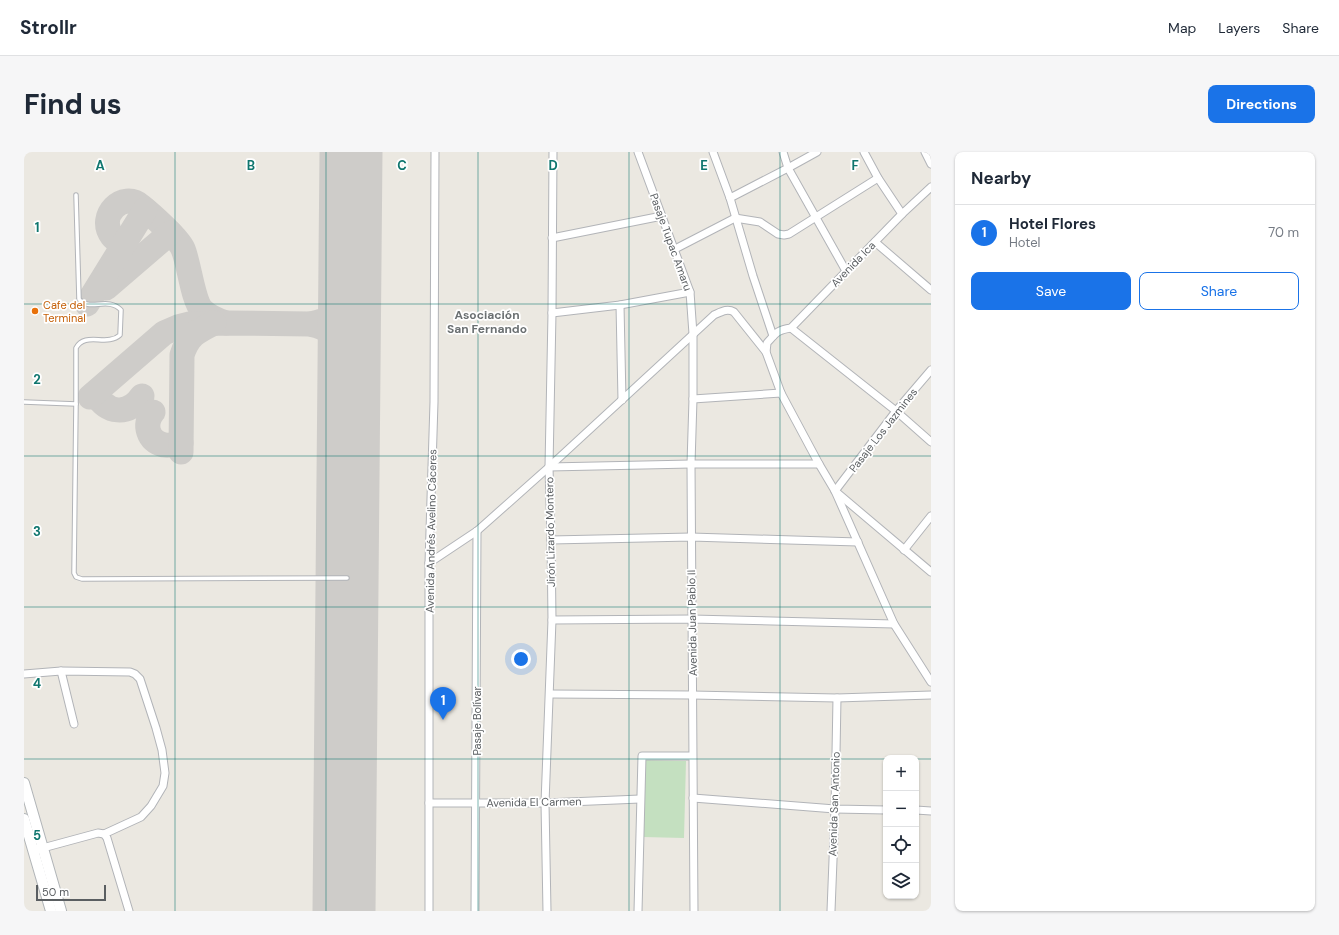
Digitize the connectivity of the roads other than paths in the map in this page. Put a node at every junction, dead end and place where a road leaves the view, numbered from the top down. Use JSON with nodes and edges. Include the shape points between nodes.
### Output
{"nodes":[{"id":1,"x":435,"y":152,"type":"edge"},
{"id":2,"x":553,"y":152,"type":"edge"},
{"id":3,"x":638,"y":152,"type":"edge"},
{"id":4,"x":714,"y":152,"type":"edge"},
{"id":5,"x":783,"y":152,"type":"edge"},
{"id":6,"x":817,"y":152,"type":"edge"},
{"id":7,"x":864,"y":152,"type":"edge"},
{"id":8,"x":925,"y":152,"type":"edge"},
{"id":9,"x":931,"y":164,"type":"edge"},
{"id":10,"x":788,"y":168,"type":"junction"},
{"id":11,"x":878,"y":178,"type":"junction"},
{"id":12,"x":931,"y":186,"type":"edge"},
{"id":13,"x":76,"y":195,"type":"dead end"},
{"id":14,"x":730,"y":198,"type":"junction"},
{"id":15,"x":902,"y":214,"type":"junction"},
{"id":16,"x":662,"y":216,"type":"junction"},
{"id":17,"x":816,"y":217,"type":"junction"},
{"id":18,"x":735,"y":218,"type":"junction"},
{"id":19,"x":552,"y":238,"type":"junction"},
{"id":20,"x":875,"y":242,"type":"junction"},
{"id":21,"x":675,"y":249,"type":"junction"},
{"id":22,"x":846,"y":271,"type":"junction"},
{"id":23,"x":931,"y":290,"type":"edge"},
{"id":24,"x":690,"y":292,"type":"junction"},
{"id":25,"x":620,"y":305,"type":"junction"},
{"id":26,"x":552,"y":313,"type":"junction"},
{"id":27,"x":790,"y":328,"type":"junction"},
{"id":28,"x":693,"y":334,"type":"junction"},
{"id":29,"x":773,"y":336,"type":"junction"},
{"id":30,"x":766,"y":352,"type":"junction"},
{"id":31,"x":931,"y":370,"type":"edge"},
{"id":32,"x":782,"y":393,"type":"junction"},
{"id":33,"x":693,"y":399,"type":"junction"},
{"id":34,"x":622,"y":400,"type":"junction"},
{"id":35,"x":24,"y":402,"type":"edge"},
{"id":36,"x":76,"y":404,"type":"junction"},
{"id":37,"x":896,"y":411,"type":"junction"},
{"id":38,"x":931,"y":442,"type":"edge"},
{"id":39,"x":690,"y":464,"type":"junction"},
{"id":40,"x":819,"y":464,"type":"junction"},
{"id":41,"x":549,"y":467,"type":"junction"},
{"id":42,"x":835,"y":491,"type":"junction"},
{"id":43,"x":931,"y":516,"type":"edge"},
{"id":44,"x":477,"y":531,"type":"junction"},
{"id":45,"x":691,"y":537,"type":"junction"},
{"id":46,"x":551,"y":540,"type":"junction"},
{"id":47,"x":858,"y":542,"type":"junction"},
{"id":48,"x":904,"y":550,"type":"junction"},
{"id":49,"x":429,"y":563,"type":"junction"},
{"id":50,"x":931,"y":572,"type":"edge"},
{"id":51,"x":347,"y":578,"type":"dead end"},
{"id":52,"x":692,"y":619,"type":"junction"},
{"id":53,"x":552,"y":620,"type":"junction"},
{"id":54,"x":894,"y":624,"type":"junction"},
{"id":55,"x":61,"y":671,"type":"junction"},
{"id":56,"x":24,"y":674,"type":"edge"},
{"id":57,"x":931,"y":682,"type":"edge"},
{"id":58,"x":550,"y":694,"type":"junction"},
{"id":59,"x":692,"y":695,"type":"junction"},
{"id":60,"x":931,"y":695,"type":"edge"},
{"id":61,"x":837,"y":698,"type":"junction"},
{"id":62,"x":74,"y":724,"type":"dead end"},
{"id":63,"x":692,"y":756,"type":"junction"},
{"id":64,"x":24,"y":783,"type":"edge"},
{"id":65,"x":693,"y":798,"type":"junction"},
{"id":66,"x":640,"y":799,"type":"junction"},
{"id":67,"x":428,"y":802,"type":"junction"},
{"id":68,"x":476,"y":803,"type":"junction"},
{"id":69,"x":545,"y":804,"type":"junction"},
{"id":70,"x":835,"y":809,"type":"junction"},
{"id":71,"x":883,"y":810,"type":"edge"},
{"id":72,"x":919,"y":810,"type":"edge"},
{"id":73,"x":931,"y":811,"type":"edge"},
{"id":74,"x":24,"y":819,"type":"edge"},
{"id":75,"x":104,"y":834,"type":"junction"},
{"id":76,"x":38,"y":849,"type":"junction"},
{"id":77,"x":51,"y":911,"type":"edge"},
{"id":78,"x":60,"y":911,"type":"edge"},
{"id":79,"x":129,"y":911,"type":"edge"},
{"id":80,"x":429,"y":911,"type":"edge"},
{"id":81,"x":475,"y":911,"type":"edge"},
{"id":82,"x":547,"y":911,"type":"edge"},
{"id":83,"x":638,"y":911,"type":"edge"},
{"id":84,"x":694,"y":911,"type":"edge"},
{"id":85,"x":831,"y":911,"type":"edge"}],
"edges":[{"from":1,"to":49,"type":"street","name":"Avenida Andrés Avelino Cáceres","via":[[434,402]]},
{"from":2,"to":19,"type":"street","name":"Jirón Lizardo Montero"},
{"from":3,"to":16,"type":"street","name":"Pasaje Tupac Amaru"},
{"from":4,"to":14,"type":"street"},
{"from":5,"to":10,"type":"street"},
{"from":6,"to":10,"type":"street"},
{"from":7,"to":11,"type":"street"},
{"from":8,"to":9,"type":"street"},
{"from":10,"to":14,"type":"street"},
{"from":10,"to":17,"type":"street"},
{"from":11,"to":15,"type":"street"},
{"from":11,"to":17,"type":"street"},
{"from":12,"to":15,"type":"street","name":"Avenida Ica"},
{"from":13,"to":36,"type":"lane","via":[[79,299],[82,303],[88,304],[116,305],[121,310],[120,335],[117,338],[84,340],[78,343]]},
{"from":14,"to":18,"type":"street"},
{"from":15,"to":20,"type":"street","name":"Avenida Ica"},
{"from":16,"to":19,"type":"street"},
{"from":16,"to":21,"type":"street","name":"Pasaje Tupac Amaru"},
{"from":17,"to":18,"type":"street","via":[[784,235],[760,222]]},
{"from":17,"to":22,"type":"street"},
{"from":18,"to":21,"type":"street"},
{"from":18,"to":29,"type":"street"},
{"from":19,"to":26,"type":"street","name":"Jirón Lizardo Montero"},
{"from":20,"to":22,"type":"street","name":"Avenida Ica"},
{"from":20,"to":23,"type":"street"},
{"from":21,"to":24,"type":"street","name":"Pasaje Tupac Amaru"},
{"from":22,"to":27,"type":"street","name":"Avenida Ica"},
{"from":24,"to":25,"type":"street"},
{"from":24,"to":28,"type":"street","name":"Pasaje Tupac Amaru"},
{"from":25,"to":26,"type":"street"},
{"from":25,"to":34,"type":"street"},
{"from":26,"to":41,"type":"street","name":"Jirón Lizardo Montero"},
{"from":27,"to":29,"type":"street","name":"Avenida Ica","via":[[780,329]]},
{"from":27,"to":37,"type":"street"},
{"from":28,"to":30,"type":"street","via":[[714,315],[723,310],[730,310]]},
{"from":28,"to":33,"type":"street","name":"Avenida Juan Pablo II"},
{"from":28,"to":34,"type":"street"},
{"from":29,"to":30,"type":"street","via":[[767,343]]},
{"from":30,"to":32,"type":"street"},
{"from":31,"to":37,"type":"street","name":"Pasaje Los Jazmines"},
{"from":32,"to":33,"type":"street"},
{"from":32,"to":40,"type":"street"},
{"from":33,"to":39,"type":"street","name":"Avenida Juan Pablo II"},
{"from":34,"to":41,"type":"street"},
{"from":35,"to":36,"type":"lane"},
{"from":36,"to":51,"type":"lane","via":[[76,576],[82,579]]},
{"from":37,"to":38,"type":"street"},
{"from":37,"to":42,"type":"street","name":"Pasaje Los Jazmines"},
{"from":39,"to":40,"type":"street"},
{"from":39,"to":41,"type":"street"},
{"from":39,"to":45,"type":"street","name":"Avenida Juan Pablo II"},
{"from":40,"to":42,"type":"street"},
{"from":41,"to":44,"type":"street"},
{"from":41,"to":46,"type":"street","name":"Jirón Lizardo Montero"},
{"from":42,"to":47,"type":"street"},
{"from":42,"to":48,"type":"street"},
{"from":43,"to":48,"type":"street"},
{"from":44,"to":49,"type":"street"},
{"from":44,"to":68,"type":"street","name":"Pasaje Bolívar"},
{"from":45,"to":46,"type":"street"},
{"from":45,"to":47,"type":"street"},
{"from":45,"to":52,"type":"street","name":"Avenida Juan Pablo II"},
{"from":46,"to":53,"type":"street","name":"Jirón Lizardo Montero"},
{"from":47,"to":54,"type":"street"},
{"from":48,"to":50,"type":"street"},
{"from":49,"to":67,"type":"street","name":"Avenida Andrés Avelino Cáceres"},
{"from":52,"to":53,"type":"street"},
{"from":52,"to":54,"type":"street"},
{"from":52,"to":59,"type":"street","name":"Avenida Juan Pablo II"},
{"from":53,"to":58,"type":"street","name":"Jirón Lizardo Montero"},
{"from":54,"to":57,"type":"street"},
{"from":55,"to":56,"type":"street"},
{"from":55,"to":62,"type":"street"},
{"from":55,"to":75,"type":"street","via":[[135,674],[140,679],[162,750],[165,773],[163,786],[151,806],[141,817]]},
{"from":58,"to":59,"type":"street"},
{"from":58,"to":69,"type":"street","name":"Jirón Lizardo Montero"},
{"from":59,"to":61,"type":"street"},
{"from":59,"to":63,"type":"street","name":"Avenida Juan Pablo II"},
{"from":60,"to":61,"type":"street"},
{"from":61,"to":70,"type":"street","name":"Avenida San Antonio"},
{"from":63,"to":65,"type":"street","name":"Avenida Juan Pablo II"},
{"from":63,"to":66,"type":"street","via":[[642,756]]},
{"from":64,"to":76,"type":"street"},
{"from":65,"to":70,"type":"street"},
{"from":65,"to":84,"type":"street","name":"Avenida Juan Pablo II"},
{"from":66,"to":69,"type":"street","name":"Avenida El Carmen"},
{"from":66,"to":83,"type":"street"},
{"from":67,"to":68,"type":"street","name":"Avenida El Carmen"},
{"from":67,"to":80,"type":"street","name":"Avenida Andrés Avelino Cáceres"},
{"from":68,"to":69,"type":"street","name":"Avenida El Carmen"},
{"from":68,"to":81,"type":"street","name":"Pasaje Bolívar"},
{"from":69,"to":82,"type":"street","name":"Jirón Lizardo Montero"},
{"from":70,"to":71,"type":"street"},
{"from":70,"to":85,"type":"street","name":"Avenida San Antonio"},
{"from":72,"to":73,"type":"street"},
{"from":74,"to":76,"type":"street"},
{"from":75,"to":76,"type":"street","via":[[98,833]]},
{"from":75,"to":79,"type":"street"},
{"from":76,"to":77,"type":"street"},
{"from":76,"to":78,"type":"street"}]}
